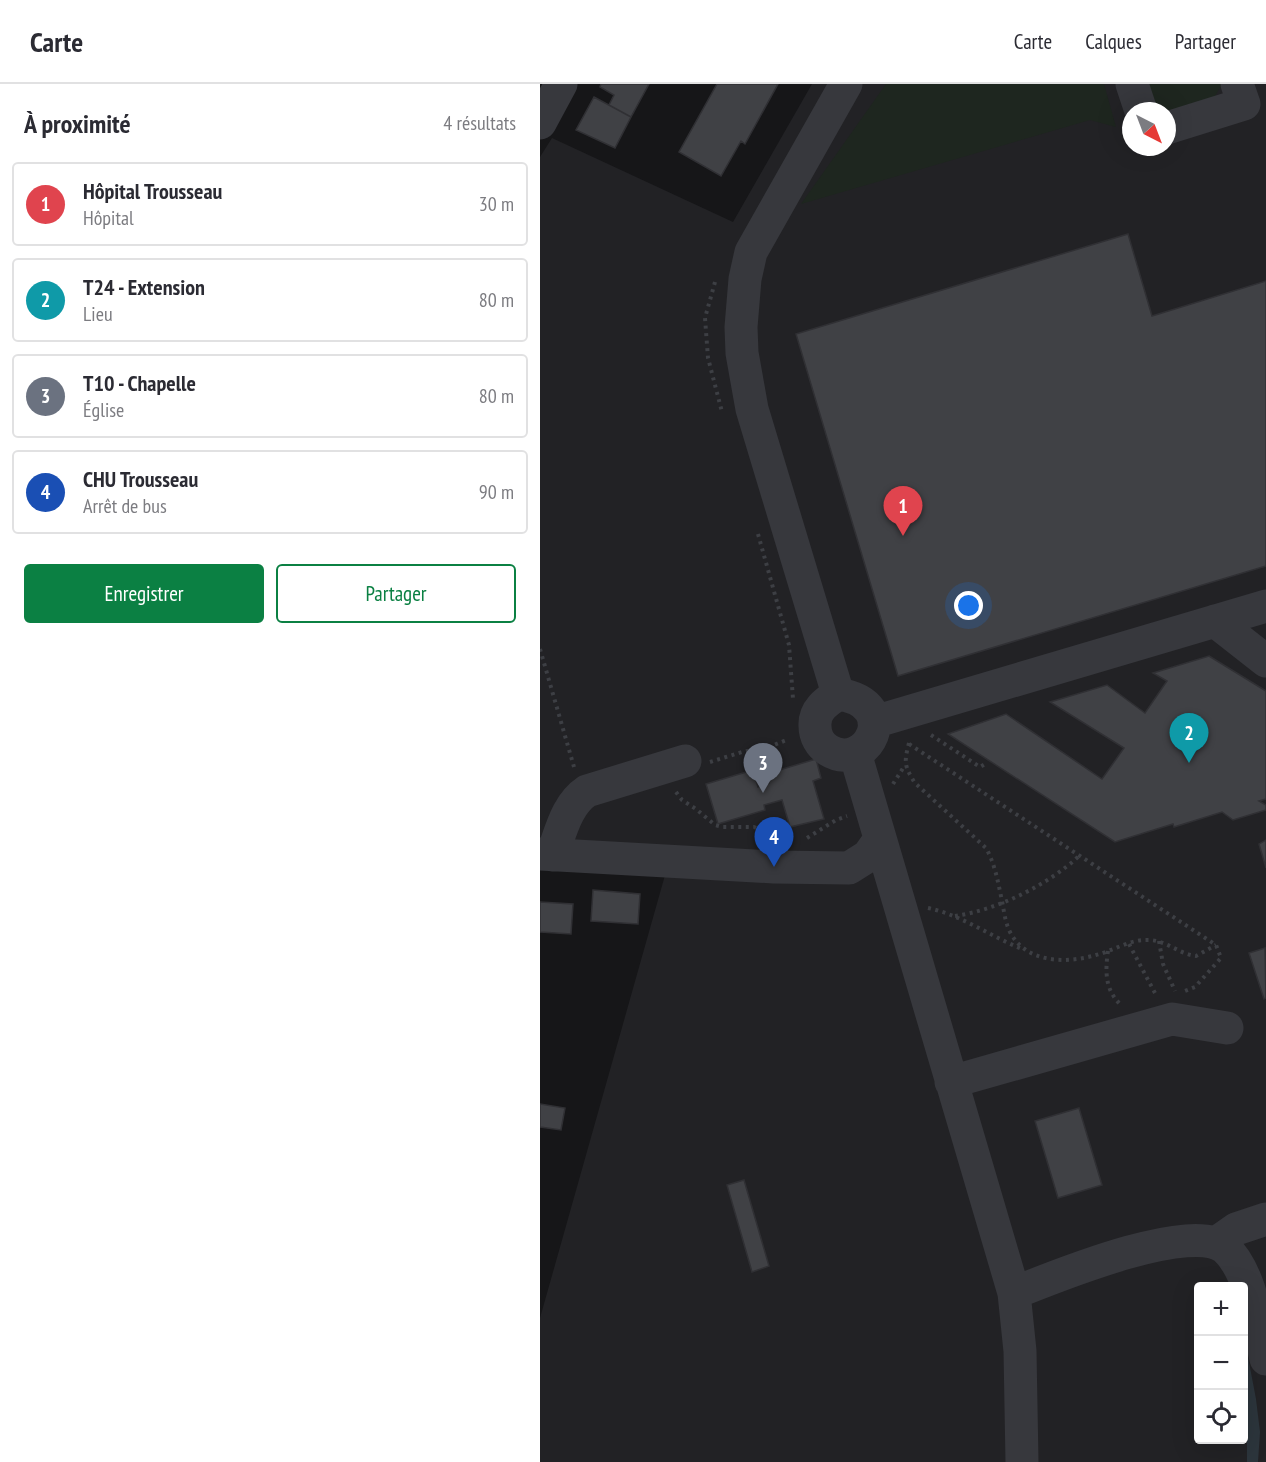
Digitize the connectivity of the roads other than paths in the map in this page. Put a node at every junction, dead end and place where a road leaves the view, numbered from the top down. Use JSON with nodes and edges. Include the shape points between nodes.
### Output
{"nodes":[{"id":1,"x":561,"y":84,"type":"edge"},
{"id":2,"x":846,"y":84,"type":"edge"},
{"id":3,"x":1132,"y":84,"type":"edge"},
{"id":4,"x":1238,"y":84,"type":"edge"},
{"id":5,"x":1138,"y":102,"type":"edge"},
{"id":6,"x":540,"y":123,"type":"edge"},
{"id":7,"x":1176,"y":125,"type":"edge"},
{"id":8,"x":1266,"y":606,"type":"edge"},
{"id":9,"x":1215,"y":621,"type":"junction"},
{"id":10,"x":1266,"y":661,"type":"edge"},
{"id":11,"x":838,"y":694,"type":"junction"},
{"id":12,"x":874,"y":722,"type":"junction"},
{"id":13,"x":855,"y":753,"type":"junction"},
{"id":14,"x":685,"y":761,"type":"road end"},
{"id":15,"x":877,"y":827,"type":"junction"},
{"id":16,"x":546,"y":854,"type":"edge"},
{"id":17,"x":1227,"y":1028,"type":"dead end"},
{"id":18,"x":951,"y":1082,"type":"junction"},
{"id":19,"x":1266,"y":1219,"type":"edge"},
{"id":20,"x":1216,"y":1243,"type":"junction"},
{"id":21,"x":1014,"y":1293,"type":"junction"},
{"id":22,"x":1266,"y":1359,"type":"edge"},
{"id":23,"x":1022,"y":1462,"type":"edge"}],
"edges":[{"from":1,"to":6,"type":"street"},
{"from":2,"to":11,"type":"street","via":[[751,252],[741,327],[752,409]]},
{"from":3,"to":5,"type":"street"},
{"from":4,"to":7,"type":"street","via":[[1244,104]]},
{"from":8,"to":9,"type":"street"},
{"from":9,"to":10,"type":"street"},
{"from":9,"to":12,"type":"street"},
{"from":11,"to":12,"type":"street","via":[[866,704]]},
{"from":11,"to":13,"type":"street","via":[[821,707],[814,725],[816,734],[827,750],[845,755]]},
{"from":12,"to":13,"type":"street","via":[[870,741]]},
{"from":13,"to":15,"type":"street"},
{"from":14,"to":16,"type":"street","via":[[582,794],[571,806]]},
{"from":15,"to":16,"type":"street","via":[[868,856],[849,868]]},
{"from":15,"to":18,"type":"street"},
{"from":17,"to":18,"type":"street","via":[[1172,1019]]},
{"from":18,"to":21,"type":"street"},
{"from":19,"to":20,"type":"street","via":[[1236,1229]]},
{"from":20,"to":21,"type":"street","via":[[1192,1240],[1111,1257]]},
{"from":20,"to":22,"type":"street","via":[[1240,1270]]},
{"from":21,"to":23,"type":"street","via":[[1020,1351]]}]}
